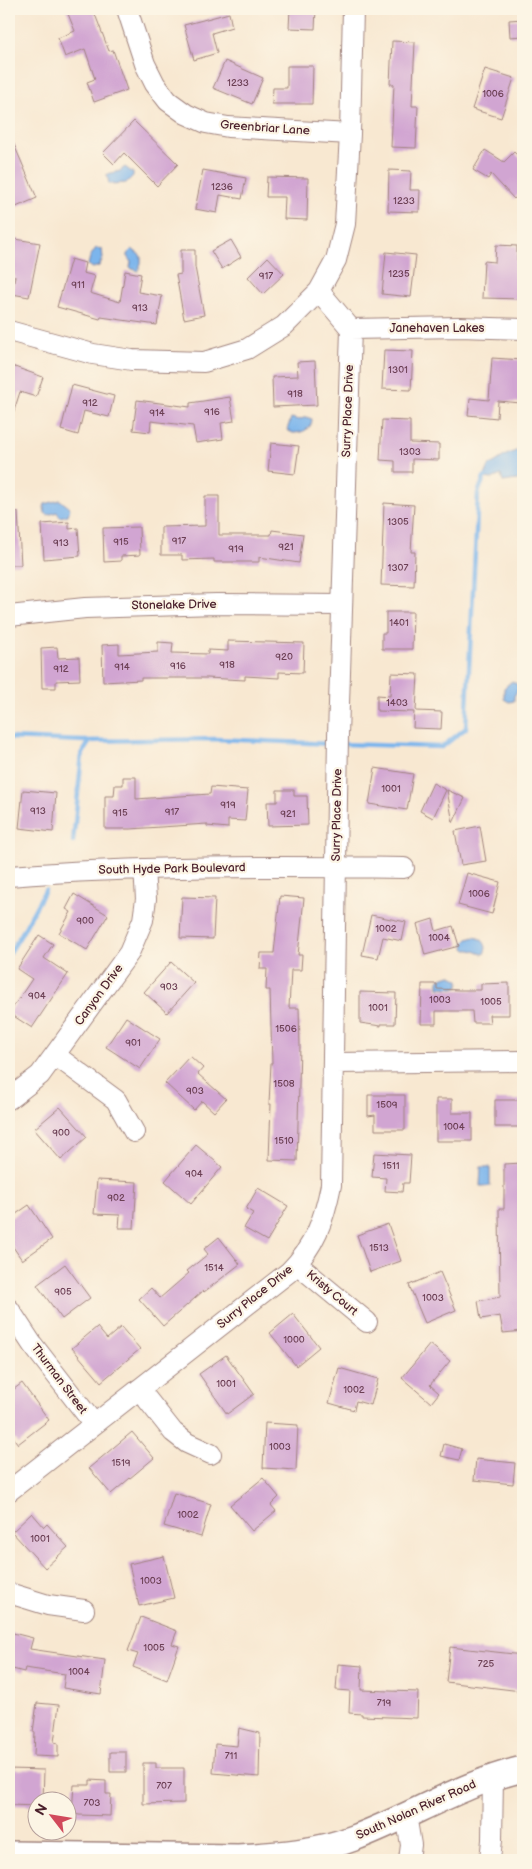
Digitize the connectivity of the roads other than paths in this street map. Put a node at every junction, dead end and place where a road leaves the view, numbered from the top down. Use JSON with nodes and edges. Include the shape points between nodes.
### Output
{"nodes":[{"id":1,"x":127,"y":9,"type":"edge"},
{"id":2,"x":353,"y":9,"type":"edge"},
{"id":3,"x":350,"y":134,"type":"junction"},
{"id":4,"x":319,"y":291,"type":"junction"},
{"id":5,"x":523,"y":328,"type":"edge"},
{"id":6,"x":351,"y":329,"type":"junction"},
{"id":7,"x":9,"y":331,"type":"edge"},
{"id":8,"x":340,"y":605,"type":"junction"},
{"id":9,"x":9,"y":616,"type":"edge"},
{"id":10,"x":336,"y":867,"type":"junction"},
{"id":11,"x":404,"y":868,"type":"dead end"},
{"id":12,"x":144,"y":869,"type":"junction"},
{"id":13,"x":9,"y":876,"type":"edge"},
{"id":14,"x":55,"y":1055,"type":"junction"},
{"id":15,"x":523,"y":1061,"type":"edge"},
{"id":16,"x":334,"y":1063,"type":"junction"},
{"id":17,"x":9,"y":1099,"type":"edge"},
{"id":18,"x":134,"y":1132,"type":"dead end"},
{"id":19,"x":297,"y":1264,"type":"junction"},
{"id":20,"x":9,"y":1309,"type":"edge"},
{"id":21,"x":367,"y":1322,"type":"dead end"},
{"id":22,"x":139,"y":1389,"type":"junction"},
{"id":23,"x":94,"y":1424,"type":"junction"},
{"id":24,"x":211,"y":1454,"type":"dead end"},
{"id":25,"x":9,"y":1491,"type":"edge"},
{"id":26,"x":9,"y":1593,"type":"edge"},
{"id":27,"x":84,"y":1610,"type":"dead end"},
{"id":28,"x":523,"y":1769,"type":"edge"},
{"id":29,"x":493,"y":1777,"type":"junction"},
{"id":30,"x":406,"y":1815,"type":"junction"},
{"id":31,"x":9,"y":1854,"type":"edge"},
{"id":32,"x":71,"y":1858,"type":"edge"},
{"id":33,"x":157,"y":1858,"type":"edge"},
{"id":34,"x":409,"y":1860,"type":"edge"},
{"id":35,"x":490,"y":1860,"type":"edge"}],
"edges":[{"from":1,"to":3,"type":"street","name":"Greenbriar Lane","via":[[154,84],[168,101],[186,114],[206,123],[228,126]]},
{"from":2,"to":3,"type":"street"},
{"from":3,"to":4,"type":"street","via":[[345,224],[336,260]]},
{"from":4,"to":6,"type":"street"},
{"from":4,"to":7,"type":"street","via":[[284,326],[269,336],[247,349],[204,362],[132,360],[93,354]]},
{"from":5,"to":6,"type":"street","name":"Janehaven Lakes"},
{"from":6,"to":8,"type":"street","name":"Surry Place Drive"},
{"from":8,"to":9,"type":"street","name":"Stonelake Drive","via":[[85,608]]},
{"from":8,"to":10,"type":"street","name":"Surry Place Drive"},
{"from":10,"to":11,"type":"street","name":"South Hyde Park Boulevard"},
{"from":10,"to":12,"type":"street","name":"South Hyde Park Boulevard"},
{"from":10,"to":16,"type":"street","name":"Surry Place Drive"},
{"from":12,"to":13,"type":"street","name":"South Hyde Park Boulevard"},
{"from":12,"to":14,"type":"street","name":"Canyon Drive","via":[[146,899],[130,953]]},
{"from":14,"to":17,"type":"street","name":"Canyon Drive","via":[[40,1075]]},
{"from":14,"to":18,"type":"street","via":[[116,1100]]},
{"from":15,"to":16,"type":"street"},
{"from":16,"to":19,"type":"street","name":"Surry Place Drive","via":[[331,1185],[319,1231]]},
{"from":19,"to":21,"type":"street","name":"Kristy Court"},
{"from":19,"to":22,"type":"street","name":"Surry Place Drive"},
{"from":20,"to":23,"type":"street","name":"Thurman Street"},
{"from":22,"to":23,"type":"street","name":"Surry Place Drive"},
{"from":22,"to":24,"type":"street","via":[[173,1432],[187,1443]]},
{"from":23,"to":25,"type":"street","name":"Surry Place Drive"},
{"from":26,"to":27,"type":"street","via":[[48,1605]]},
{"from":28,"to":29,"type":"main road","name":"South Nolan River Road"},
{"from":29,"to":30,"type":"main road","name":"South Nolan River Road"},
{"from":29,"to":35,"type":"street"},
{"from":30,"to":33,"type":"main road","name":"South Nolan River Road","via":[[352,1838],[312,1849],[259,1856]]},
{"from":30,"to":34,"type":"street","via":[[411,1845]]},
{"from":31,"to":32,"type":"main road","name":"South Nolan River Road"},
{"from":32,"to":33,"type":"main road","name":"South Nolan River Road"}]}
